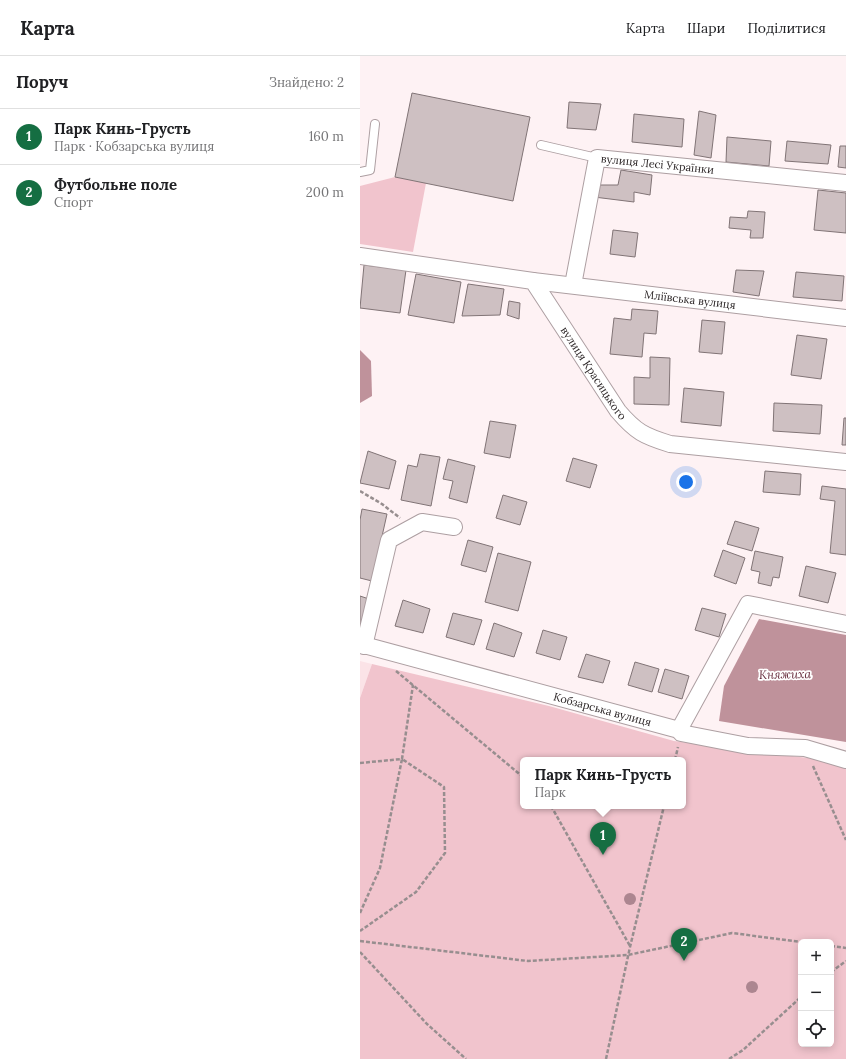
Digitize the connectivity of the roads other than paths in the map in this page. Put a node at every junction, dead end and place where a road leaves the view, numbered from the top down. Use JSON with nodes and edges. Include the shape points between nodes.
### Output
{"nodes":[{"id":1,"x":375,"y":124,"type":"dead end"},
{"id":2,"x":541,"y":145,"type":"dead end"},
{"id":3,"x":597,"y":158,"type":"junction"},
{"id":4,"x":360,"y":172,"type":"edge"},
{"id":5,"x":846,"y":183,"type":"edge"},
{"id":6,"x":360,"y":256,"type":"edge"},
{"id":7,"x":533,"y":281,"type":"junction"},
{"id":8,"x":573,"y":285,"type":"junction"},
{"id":9,"x":846,"y":318,"type":"edge"},
{"id":10,"x":846,"y":462,"type":"edge"},
{"id":11,"x":454,"y":527,"type":"dead end"},
{"id":12,"x":846,"y":624,"type":"edge"},
{"id":13,"x":362,"y":645,"type":"edge"},
{"id":14,"x":679,"y":730,"type":"junction"},
{"id":15,"x":846,"y":760,"type":"edge"}],
"edges":[{"from":1,"to":4,"type":"lane","via":[[370,170]]},
{"from":2,"to":3,"type":"lane"},
{"from":3,"to":5,"type":"street","name":"вулиця Лесі Українки"},
{"from":3,"to":8,"type":"street","name":"вулиця Лесі Українки"},
{"from":6,"to":7,"type":"street"},
{"from":7,"to":8,"type":"street","name":"Мліївська вулиця"},
{"from":7,"to":10,"type":"street","name":"вулиця Красицького","via":[[618,411],[632,427],[647,437],[670,444]]},
{"from":8,"to":9,"type":"street","name":"Мліївська вулиця"},
{"from":11,"to":13,"type":"street","via":[[422,522],[389,540]]},
{"from":12,"to":14,"type":"street","via":[[748,604]]},
{"from":13,"to":14,"type":"street","name":"Кобзарська вулиця"},
{"from":14,"to":15,"type":"street","name":"Кобзарська вулиця","via":[[681,733],[748,746],[805,748]]}]}
